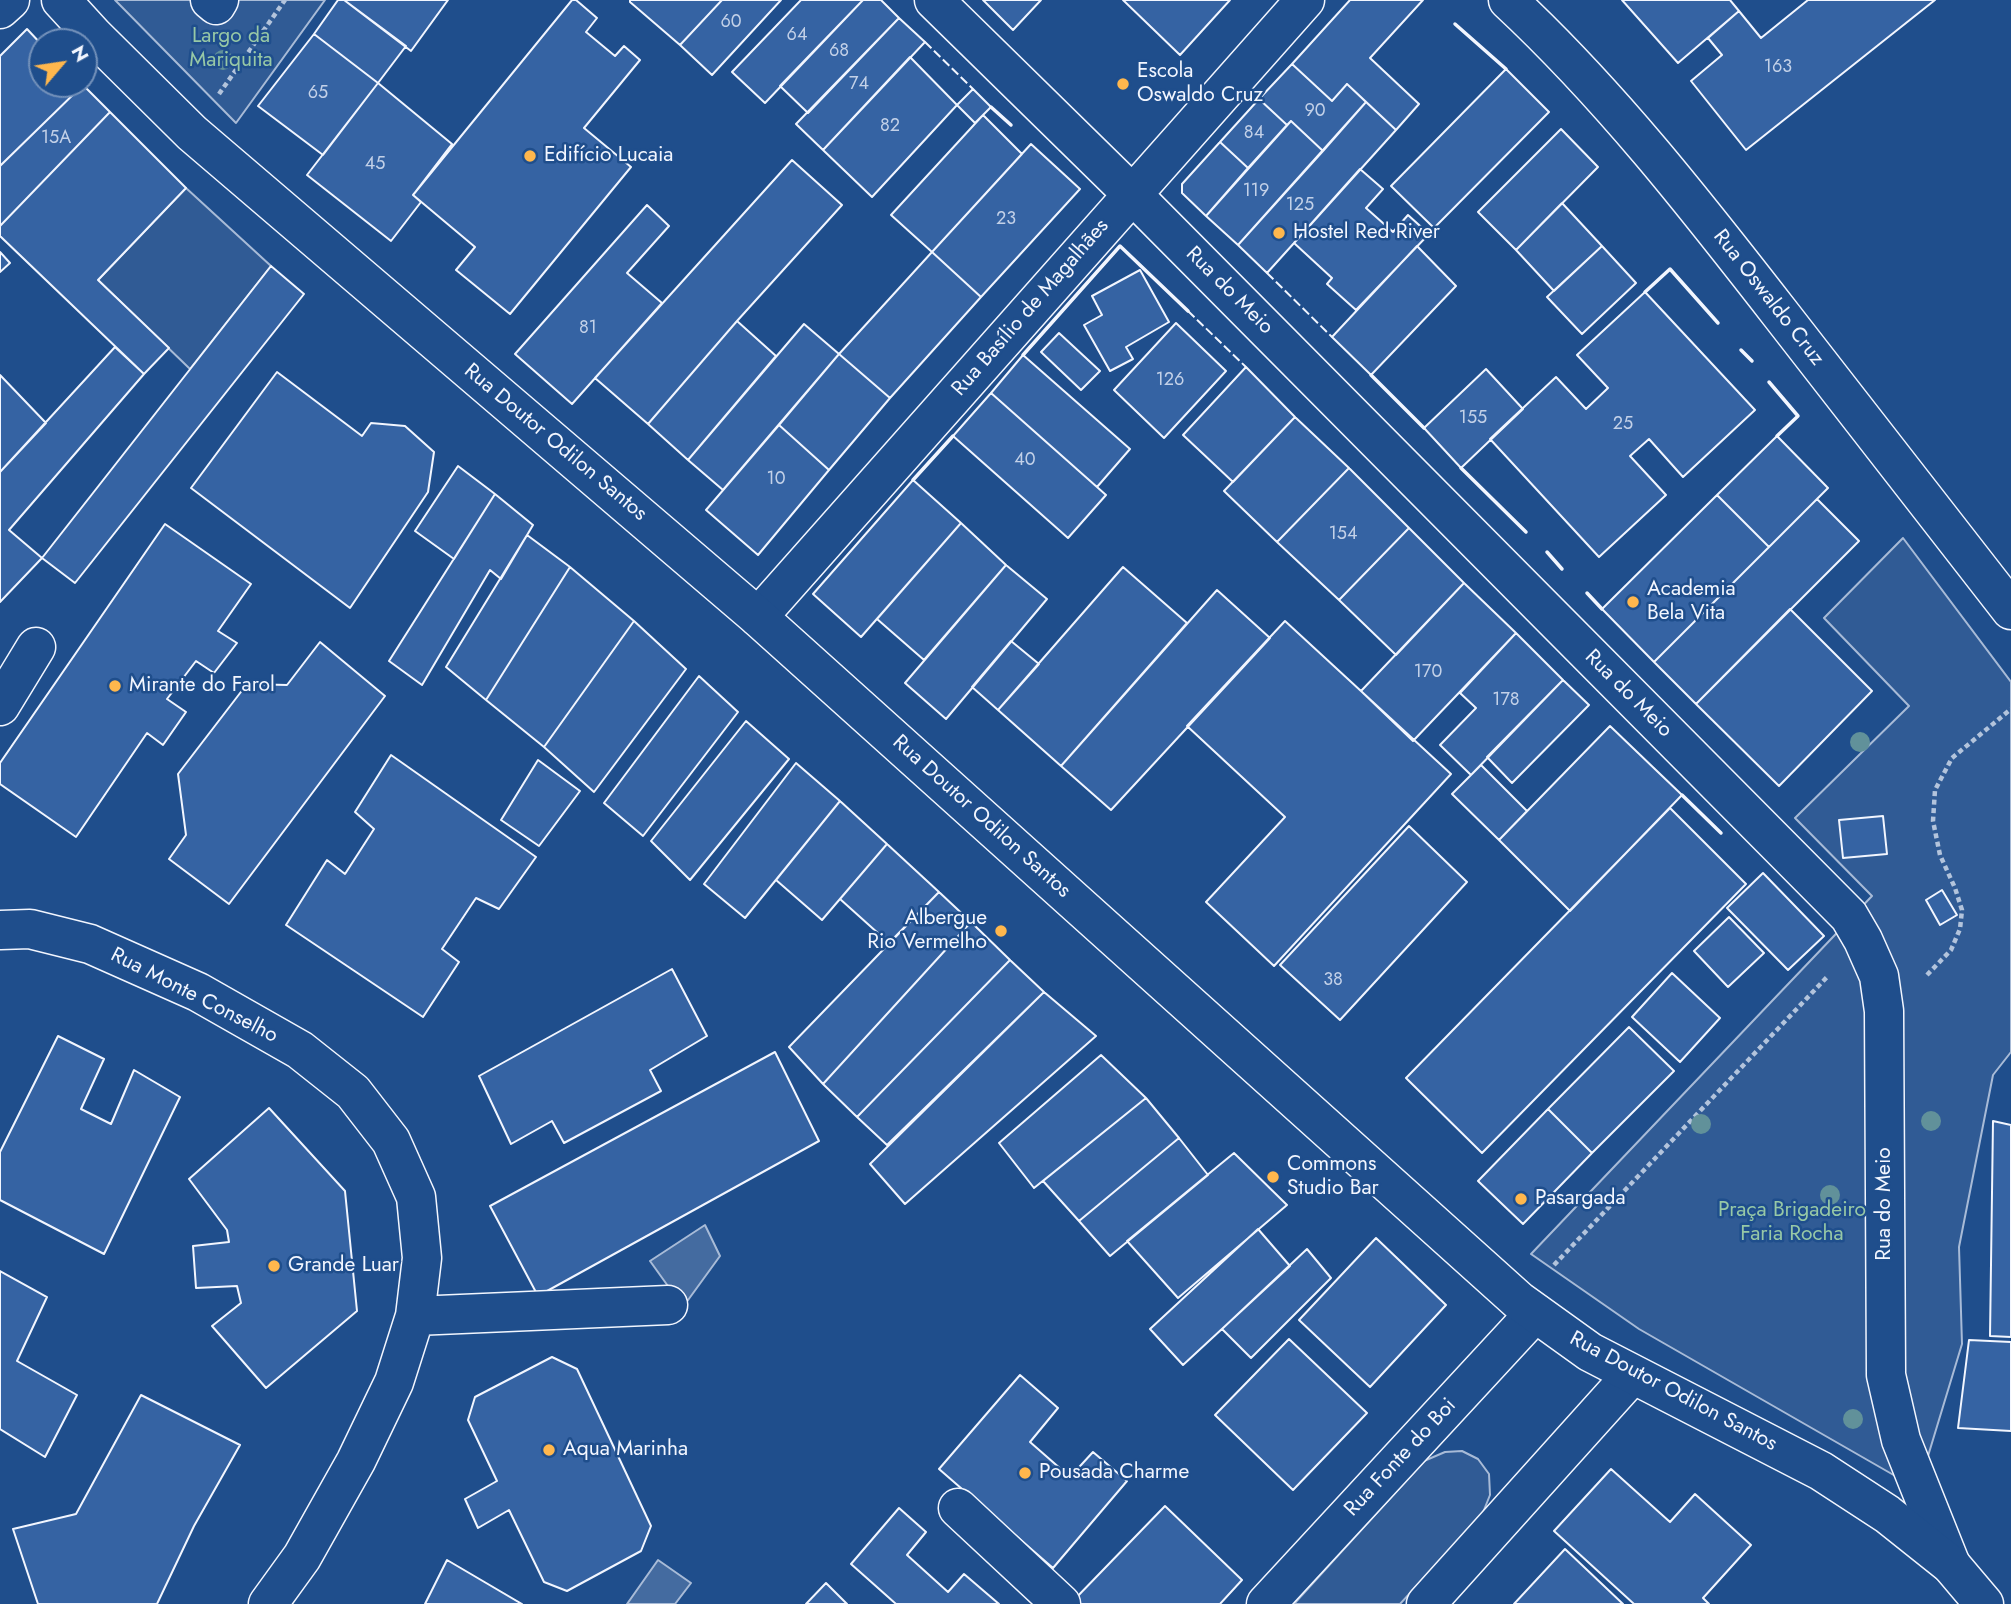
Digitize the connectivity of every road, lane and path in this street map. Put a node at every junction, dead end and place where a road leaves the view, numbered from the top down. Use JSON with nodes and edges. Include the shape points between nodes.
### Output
{"nodes":[{"id":1,"x":10,"y":0,"type":"edge"},
{"id":2,"x":61,"y":0,"type":"edge"},
{"id":3,"x":210,"y":0,"type":"edge"},
{"id":4,"x":219,"y":0,"type":"edge"},
{"id":5,"x":285,"y":0,"type":"edge"},
{"id":6,"x":934,"y":0,"type":"edge"},
{"id":7,"x":1305,"y":0,"type":"edge"},
{"id":8,"x":1508,"y":0,"type":"edge"},
{"id":9,"x":0,"y":9,"type":"edge"},
{"id":10,"x":192,"y":133,"type":"junction"},
{"id":11,"x":1132,"y":194,"type":"junction"},
{"id":12,"x":2011,"y":610,"type":"edge"},
{"id":13,"x":758,"y":617,"type":"junction"},
{"id":14,"x":36,"y":647,"type":"dead end"},
{"id":15,"x":0,"y":706,"type":"edge"},
{"id":16,"x":2011,"y":709,"type":"edge"},
{"id":17,"x":0,"y":930,"type":"edge"},
{"id":18,"x":1863,"y":940,"type":"junction"},
{"id":19,"x":1884,"y":1011,"type":"junction"},
{"id":20,"x":668,"y":1305,"type":"dead end"},
{"id":21,"x":1527,"y":1307,"type":"junction"},
{"id":22,"x":415,"y":1316,"type":"junction"},
{"id":23,"x":1632,"y":1375,"type":"junction"},
{"id":24,"x":958,"y":1508,"type":"dead end"},
{"id":25,"x":1951,"y":1565,"type":"junction"},
{"id":26,"x":268,"y":1604,"type":"edge"},
{"id":27,"x":1060,"y":1604,"type":"edge"},
{"id":28,"x":1266,"y":1604,"type":"edge"},
{"id":29,"x":1426,"y":1604,"type":"edge"},
{"id":30,"x":1984,"y":1604,"type":"edge"}],
"edges":[{"from":1,"to":9,"type":"street"},
{"from":2,"to":10,"type":"street","name":"Rua Doutor Odilon Santos"},
{"from":3,"to":4,"type":"street","via":[[216,5]]},
{"from":5,"to":10,"type":"path"},
{"from":6,"to":11,"type":"street","name":"Rua do Meio"},
{"from":7,"to":11,"type":"street","name":"Rua Basílio de Magalhães"},
{"from":8,"to":12,"type":"street","name":"Rua Oswaldo Cruz","via":[[1612,107],[1698,207]]},
{"from":10,"to":13,"type":"street","name":"Rua Doutor Odilon Santos"},
{"from":11,"to":13,"type":"street","name":"Rua Basílio de Magalhães"},
{"from":11,"to":18,"type":"street","name":"Rua do Meio","via":[[1849,916]]},
{"from":13,"to":21,"type":"street","name":"Rua Doutor Odilon Santos"},
{"from":14,"to":15,"type":"street"},
{"from":16,"to":19,"type":"path","via":[[1952,758],[1935,790],[1933,821],[1940,855],[1962,910],[1960,929],[1951,950]]},
{"from":17,"to":22,"type":"street","name":"Rua Monte Conselho","via":[[30,929],[90,943],[198,992],[300,1050],[353,1092],[391,1141],[416,1197],[422,1258]]},
{"from":18,"to":19,"type":"street","name":"Rua do Meio","via":[[1879,976]]},
{"from":18,"to":21,"type":"path"},
{"from":19,"to":25,"type":"street","name":"Rua do Meio","via":[[1886,1375],[1901,1440]]},
{"from":20,"to":22,"type":"street"},
{"from":21,"to":23,"type":"street","name":"Rua Doutor Odilon Santos","via":[[1590,1352]]},
{"from":21,"to":28,"type":"street","name":"Rua Fonte do Boi"},
{"from":22,"to":26,"type":"street","name":"Rua Monte Conselho","via":[[394,1382],[356,1461],[302,1557]]},
{"from":23,"to":25,"type":"street","name":"Rua Doutor Odilon Santos","via":[[1821,1471],[1887,1514]]},
{"from":23,"to":29,"type":"street"},
{"from":24,"to":27,"type":"street"},
{"from":25,"to":30,"type":"street"}]}
